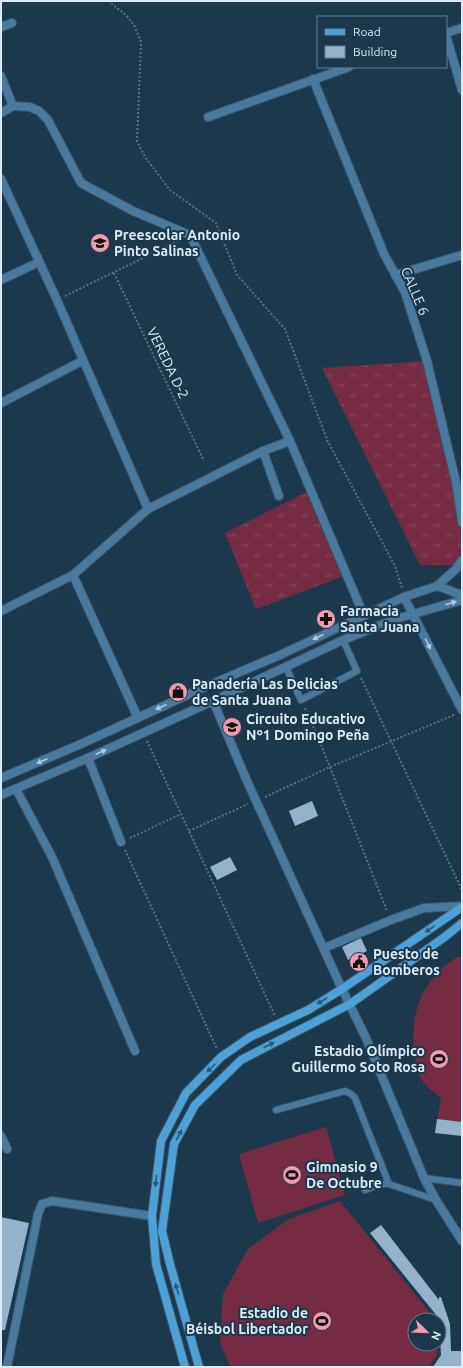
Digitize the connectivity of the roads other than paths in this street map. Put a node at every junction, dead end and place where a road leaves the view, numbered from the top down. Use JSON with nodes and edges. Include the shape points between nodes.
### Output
{"nodes":[{"id":1,"x":12,"y":23,"type":"dead end"},
{"id":2,"x":1,"y":27,"type":"edge"},
{"id":3,"x":462,"y":28,"type":"edge"},
{"id":4,"x":447,"y":34,"type":"edge"},
{"id":5,"x":447,"y":38,"type":"edge"},
{"id":6,"x":346,"y":68,"type":"edge"},
{"id":7,"x":1,"y":76,"type":"edge"},
{"id":8,"x":313,"y":79,"type":"junction"},
{"id":9,"x":462,"y":90,"type":"edge"},
{"id":10,"x":13,"y":106,"type":"junction"},
{"id":11,"x":1,"y":113,"type":"edge"},
{"id":12,"x":208,"y":117,"type":"dead end"},
{"id":13,"x":1,"y":179,"type":"edge"},
{"id":14,"x":462,"y":255,"type":"edge"},
{"id":15,"x":39,"y":262,"type":"junction"},
{"id":16,"x":395,"y":275,"type":"junction"},
{"id":17,"x":1,"y":280,"type":"edge"},
{"id":18,"x":82,"y":361,"type":"junction"},
{"id":19,"x":1,"y":403,"type":"edge"},
{"id":20,"x":290,"y":441,"type":"junction"},
{"id":21,"x":263,"y":451,"type":"junction"},
{"id":22,"x":459,"y":481,"type":"edge"},
{"id":23,"x":279,"y":496,"type":"dead end"},
{"id":24,"x":148,"y":509,"type":"junction"},
{"id":25,"x":462,"y":522,"type":"edge"},
{"id":26,"x":462,"y":560,"type":"edge"},
{"id":27,"x":73,"y":575,"type":"junction"},
{"id":28,"x":437,"y":586,"type":"junction"},
{"id":29,"x":462,"y":594,"type":"edge"},
{"id":30,"x":404,"y":597,"type":"junction"},
{"id":31,"x":462,"y":600,"type":"edge"},
{"id":32,"x":1,"y":611,"type":"edge"},
{"id":33,"x":413,"y":614,"type":"junction"},
{"id":34,"x":364,"y":616,"type":"junction"},
{"id":35,"x":343,"y":640,"type":"junction"},
{"id":36,"x":286,"y":667,"type":"junction"},
{"id":37,"x":213,"y":702,"type":"junction"},
{"id":38,"x":458,"y":712,"type":"edge"},
{"id":39,"x":138,"y":718,"type":"junction"},
{"id":40,"x":88,"y":758,"type":"junction"},
{"id":41,"x":1,"y":778,"type":"edge"},
{"id":42,"x":16,"y":789,"type":"junction"},
{"id":43,"x":1,"y":795,"type":"edge"},
{"id":44,"x":121,"y":842,"type":"road end"},
{"id":45,"x":462,"y":906,"type":"edge"},
{"id":46,"x":462,"y":923,"type":"edge"},
{"id":47,"x":324,"y":948,"type":"junction"},
{"id":48,"x":342,"y":989,"type":"junction"},
{"id":49,"x":350,"y":1004,"type":"junction"},
{"id":50,"x":135,"y":1051,"type":"dead end"},
{"id":51,"x":276,"y":1110,"type":"dead end"},
{"id":52,"x":1,"y":1136,"type":"edge"},
{"id":53,"x":7,"y":1149,"type":"dead end"},
{"id":54,"x":424,"y":1178,"type":"junction"},
{"id":55,"x":389,"y":1184,"type":"junction"},
{"id":56,"x":462,"y":1184,"type":"edge"},
{"id":57,"x":365,"y":1190,"type":"dead end"},
{"id":58,"x":436,"y":1200,"type":"junction"},
{"id":59,"x":152,"y":1216,"type":"junction"},
{"id":60,"x":462,"y":1241,"type":"edge"},
{"id":61,"x":7,"y":1367,"type":"edge"},
{"id":62,"x":185,"y":1367,"type":"edge"},
{"id":63,"x":199,"y":1367,"type":"edge"}],
"edges":[{"from":1,"to":2,"type":"street"},
{"from":3,"to":4,"type":"street"},
{"from":5,"to":9,"type":"street"},
{"from":6,"to":8,"type":"street"},
{"from":7,"to":10,"type":"street"},
{"from":8,"to":12,"type":"street"},
{"from":8,"to":16,"type":"street","name":"CALLE 6","via":[[384,254]]},
{"from":10,"to":11,"type":"street"},
{"from":10,"to":20,"type":"street","via":[[30,106],[48,120],[81,183],[132,210],[190,235]]},
{"from":13,"to":15,"type":"street"},
{"from":14,"to":16,"type":"street"},
{"from":15,"to":17,"type":"street"},
{"from":15,"to":18,"type":"street"},
{"from":16,"to":22,"type":"street","name":"CALLE 6","via":[[405,292],[427,361]]},
{"from":18,"to":19,"type":"street"},
{"from":18,"to":24,"type":"street"},
{"from":20,"to":21,"type":"street"},
{"from":20,"to":34,"type":"street"},
{"from":21,"to":23,"type":"street"},
{"from":21,"to":24,"type":"street"},
{"from":22,"to":25,"type":"street","name":"CALLE 6"},
{"from":24,"to":27,"type":"street"},
{"from":26,"to":28,"type":"street"},
{"from":27,"to":32,"type":"street"},
{"from":27,"to":39,"type":"street"},
{"from":28,"to":29,"type":"street"},
{"from":28,"to":30,"type":"street"},
{"from":30,"to":33,"type":"street"},
{"from":30,"to":34,"type":"street"},
{"from":33,"to":31,"type":"street","one_way":true},
{"from":33,"to":35,"type":"street"},
{"from":33,"to":38,"type":"street","one_way":true},
{"from":34,"to":39,"type":"street","one_way":true},
{"from":35,"to":36,"type":"street"},
{"from":35,"to":36,"type":"lane","via":[[357,671],[301,700]]},
{"from":36,"to":37,"type":"street"},
{"from":40,"to":37,"type":"street","one_way":true},
{"from":37,"to":47,"type":"street"},
{"from":39,"to":41,"type":"street","one_way":true},
{"from":40,"to":42,"type":"street"},
{"from":40,"to":44,"type":"street"},
{"from":42,"to":43,"type":"street"},
{"from":42,"to":50,"type":"street","via":[[52,857]]},
{"from":45,"to":47,"type":"street","via":[[424,908]]},
{"from":45,"to":48,"type":"street","one_way":true},
{"from":46,"to":49,"type":"street"},
{"from":47,"to":48,"type":"street"},
{"from":48,"to":49,"type":"street"},
{"from":48,"to":59,"type":"street","one_way":true,"via":[[308,1010],[250,1037],[221,1057],[186,1093],[161,1141]]},
{"from":49,"to":54,"type":"street"},
{"from":63,"to":49,"type":"street","one_way":true,"via":[[162,1231],[174,1144],[195,1105],[240,1060]]},
{"from":51,"to":55,"type":"lane","via":[[345,1091],[351,1094],[355,1098]]},
{"from":52,"to":53,"type":"street"},
{"from":54,"to":56,"type":"lane"},
{"from":54,"to":58,"type":"street"},
{"from":55,"to":57,"type":"lane"},
{"from":55,"to":58,"type":"lane"},
{"from":58,"to":60,"type":"street"},
{"from":59,"to":61,"type":"street","via":[[52,1201],[42,1204]]},
{"from":59,"to":62,"type":"street","via":[[156,1264]]}]}
